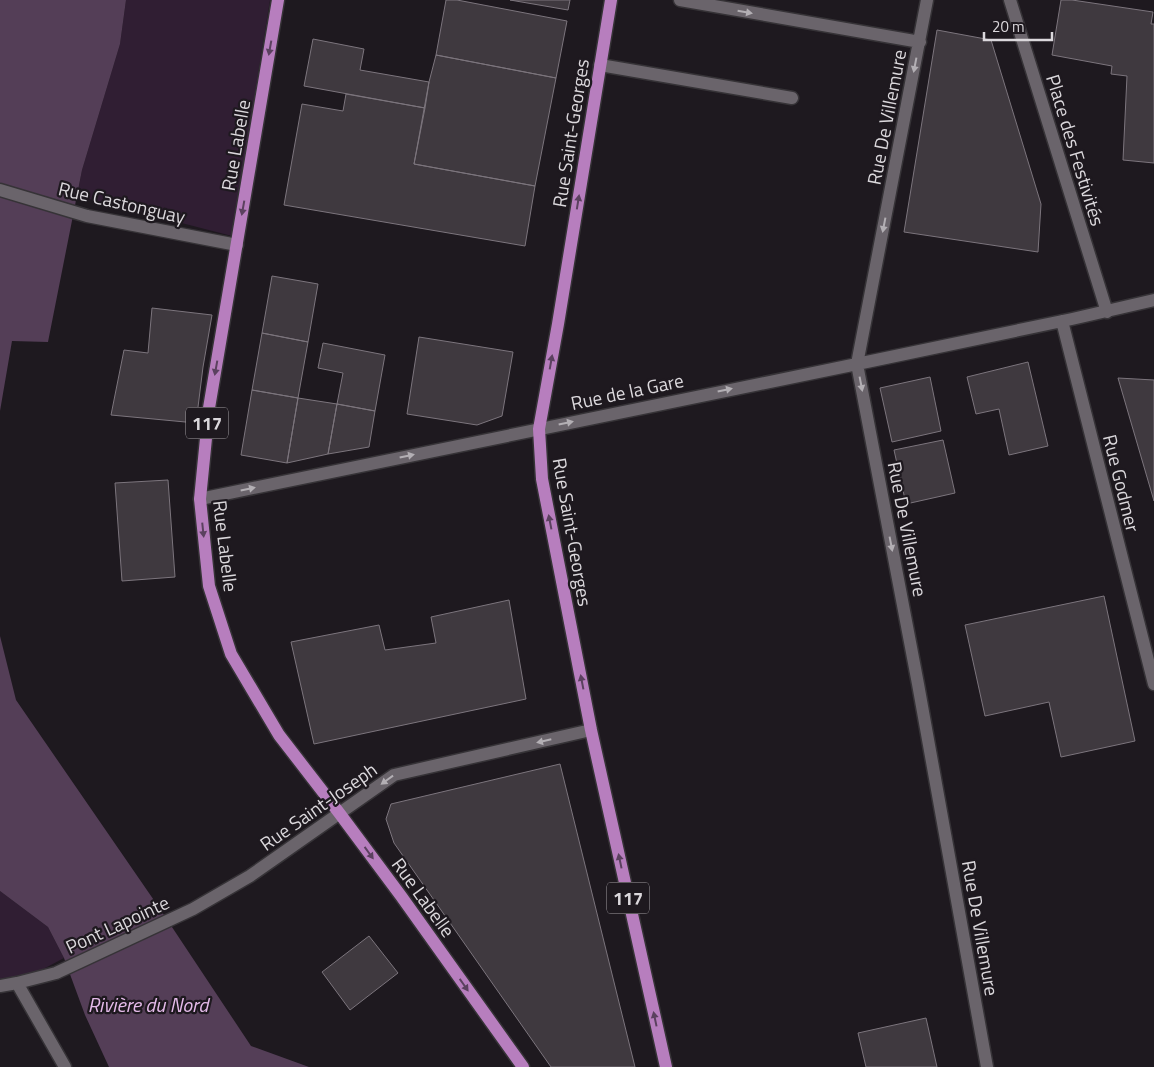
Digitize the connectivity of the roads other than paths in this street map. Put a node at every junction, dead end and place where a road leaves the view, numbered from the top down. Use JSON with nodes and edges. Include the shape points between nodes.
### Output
{"nodes":[{"id":1,"x":278,"y":0,"type":"edge"},
{"id":2,"x":611,"y":0,"type":"edge"},
{"id":3,"x":680,"y":0,"type":"edge"},
{"id":4,"x":927,"y":0,"type":"edge"},
{"id":5,"x":1010,"y":0,"type":"edge"},
{"id":6,"x":920,"y":42,"type":"junction"},
{"id":7,"x":600,"y":65,"type":"junction"},
{"id":8,"x":792,"y":98,"type":"dead end"},
{"id":9,"x":0,"y":190,"type":"edge"},
{"id":10,"x":237,"y":245,"type":"junction"},
{"id":11,"x":1154,"y":300,"type":"edge"},
{"id":12,"x":1107,"y":312,"type":"junction"},
{"id":13,"x":1062,"y":321,"type":"junction"},
{"id":14,"x":857,"y":364,"type":"junction"},
{"id":15,"x":539,"y":429,"type":"junction"},
{"id":16,"x":200,"y":499,"type":"junction"},
{"id":17,"x":1154,"y":684,"type":"edge"},
{"id":18,"x":591,"y":730,"type":"junction"},
{"id":19,"x":340,"y":814,"type":"junction"},
{"id":20,"x":193,"y":909,"type":"joint"},
{"id":21,"x":17,"y":983,"type":"junction"},
{"id":22,"x":0,"y":986,"type":"edge"},
{"id":23,"x":66,"y":1067,"type":"edge"},
{"id":24,"x":523,"y":1067,"type":"edge"},
{"id":25,"x":666,"y":1067,"type":"edge"},
{"id":26,"x":987,"y":1067,"type":"edge"}],
"edges":[{"from":1,"to":10,"type":"main road","name":"Rue Labelle","number":"117","one_way":true},
{"from":2,"to":7,"type":"main road","name":"Rue Saint-Georges","number":"117"},
{"from":3,"to":6,"type":"street","one_way":true},
{"from":4,"to":6,"type":"street","name":"Rue De Villemure"},
{"from":5,"to":12,"type":"street","name":"Place des Festivités"},
{"from":6,"to":14,"type":"street","name":"Rue De Villemure","one_way":true},
{"from":7,"to":8,"type":"street"},
{"from":15,"to":7,"type":"main road","name":"Rue Saint-Georges","number":"117","one_way":true},
{"from":9,"to":10,"type":"street","name":"Rue Castonguay","via":[[87,216]]},
{"from":10,"to":16,"type":"main road","name":"Rue Labelle","number":"117","one_way":true,"via":[[209,408]]},
{"from":11,"to":12,"type":"street","name":"Rue de la Gare"},
{"from":12,"to":13,"type":"street","name":"Rue de la Gare"},
{"from":13,"to":14,"type":"street","name":"Rue de la Gare"},
{"from":13,"to":17,"type":"street","name":"Rue Godmer"},
{"from":15,"to":14,"type":"street","name":"Rue de la Gare","one_way":true},
{"from":14,"to":26,"type":"street","name":"Rue De Villemure","one_way":true},
{"from":16,"to":15,"type":"street","name":"Rue de la Gare","one_way":true},
{"from":18,"to":15,"type":"main road","name":"Rue Saint-Georges","number":"117","one_way":true,"via":[[542,479]]},
{"from":16,"to":19,"type":"main road","name":"Rue Labelle","number":"117","one_way":true,"via":[[209,586],[232,654],[279,735]]},
{"from":18,"to":19,"type":"street","name":"Rue Saint-Joseph","one_way":true,"via":[[394,775]]},
{"from":25,"to":18,"type":"main road","name":"Rue Saint-Georges","number":"117","one_way":true},
{"from":19,"to":20,"type":"street","name":"Rue Saint-Joseph","via":[[250,876]]},
{"from":19,"to":24,"type":"main road","name":"Rue Labelle","number":"117","one_way":true},
{"from":20,"to":21,"type":"street","name":"Pont Lapointe","via":[[56,973]]},
{"from":21,"to":22,"type":"street"},
{"from":21,"to":23,"type":"street"}]}
